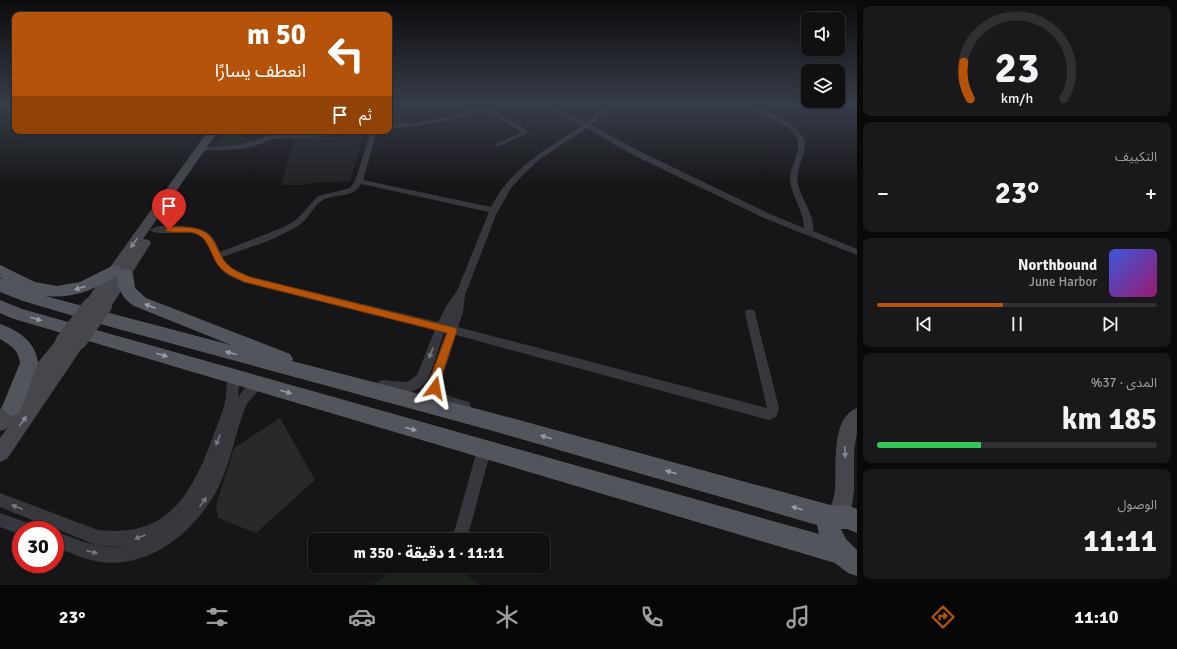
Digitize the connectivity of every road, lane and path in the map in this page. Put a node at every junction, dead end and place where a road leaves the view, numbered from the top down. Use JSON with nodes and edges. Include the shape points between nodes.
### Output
{"nodes":[{"id":1,"x":527,"y":131,"type":"edge"},
{"id":2,"x":576,"y":131,"type":"edge"},
{"id":3,"x":592,"y":131,"type":"edge"},
{"id":4,"x":795,"y":131,"type":"edge"},
{"id":5,"x":212,"y":134,"type":"edge"},
{"id":6,"x":217,"y":134,"type":"edge"},
{"id":7,"x":276,"y":134,"type":"edge"},
{"id":8,"x":325,"y":134,"type":"edge"},
{"id":9,"x":373,"y":134,"type":"edge"},
{"id":10,"x":271,"y":137,"type":"junction"},
{"id":11,"x":498,"y":145,"type":"dead end"},
{"id":12,"x":204,"y":149,"type":"junction"},
{"id":13,"x":359,"y":181,"type":"junction"},
{"id":14,"x":493,"y":210,"type":"junction"},
{"id":15,"x":154,"y":230,"type":"junction"},
{"id":16,"x":809,"y":231,"type":"junction"},
{"id":17,"x":857,"y":247,"type":"edge"},
{"id":18,"x":857,"y":252,"type":"edge"},
{"id":19,"x":217,"y":256,"type":"junction"},
{"id":20,"x":0,"y":270,"type":"edge"},
{"id":21,"x":120,"y":272,"type":"junction"},
{"id":22,"x":0,"y":284,"type":"edge"},
{"id":23,"x":460,"y":294,"type":"junction"},
{"id":24,"x":0,"y":306,"type":"edge"},
{"id":25,"x":750,"y":313,"type":"dead end"},
{"id":26,"x":441,"y":328,"type":"junction"},
{"id":27,"x":452,"y":330,"type":"junction"},
{"id":28,"x":0,"y":331,"type":"edge"},
{"id":29,"x":71,"y":341,"type":"junction"},
{"id":30,"x":301,"y":372,"type":"junction"},
{"id":31,"x":232,"y":375,"type":"junction"},
{"id":32,"x":422,"y":378,"type":"junction"},
{"id":33,"x":435,"y":381,"type":"junction"},
{"id":34,"x":257,"y":384,"type":"junction"},
{"id":35,"x":345,"y":384,"type":"junction"},
{"id":36,"x":12,"y":407,"type":"junction"},
{"id":37,"x":857,"y":416,"type":"edge"},
{"id":38,"x":492,"y":422,"type":"junction"},
{"id":39,"x":0,"y":423,"type":"edge"},
{"id":40,"x":484,"y":450,"type":"junction"},
{"id":41,"x":0,"y":453,"type":"edge"},
{"id":42,"x":851,"y":494,"type":"edge"},
{"id":43,"x":0,"y":500,"type":"edge"},
{"id":44,"x":843,"y":519,"type":"edge"},
{"id":45,"x":0,"y":520,"type":"edge"},
{"id":46,"x":40,"y":521,"type":"edge"},
{"id":47,"x":12,"y":524,"type":"edge"},
{"id":48,"x":64,"y":530,"type":"edge"},
{"id":49,"x":461,"y":533,"type":"edge"},
{"id":50,"x":64,"y":542,"type":"edge"},
{"id":51,"x":849,"y":559,"type":"edge"}],
"edges":[{"from":1,"to":11,"type":"street"},
{"from":2,"to":14,"type":"street","via":[[531,164],[512,182]]},
{"from":3,"to":16,"type":"street","via":[[767,216]]},
{"from":4,"to":16,"type":"street","via":[[802,144],[794,172],[794,182],[809,222]]},
{"from":5,"to":12,"type":"main road"},
{"from":6,"to":12,"type":"main road"},
{"from":7,"to":10,"type":"street"},
{"from":8,"to":10,"type":"street"},
{"from":9,"to":13,"type":"street"},
{"from":10,"to":12,"type":"street","via":[[246,148]]},
{"from":12,"to":15,"type":"main road"},
{"from":12,"to":21,"type":"main road","one_way":true},
{"from":13,"to":14,"type":"street"},
{"from":13,"to":19,"type":"street","via":[[358,186],[352,190],[320,199],[301,220],[290,227]]},
{"from":14,"to":23,"type":"street"},
{"from":15,"to":19,"type":"street","via":[[184,229],[202,233],[207,237]]},
{"from":15,"to":21,"type":"main road"},
{"from":16,"to":17,"type":"street"},
{"from":16,"to":18,"type":"street"},
{"from":19,"to":26,"type":"street","via":[[228,270],[247,280]]},
{"from":21,"to":20,"type":"main road","one_way":true,"via":[[72,290],[48,292],[20,283]]},
{"from":21,"to":29,"type":"main road","bridge":true},
{"from":30,"to":21,"type":"main road","one_way":true,"via":[[272,353],[140,302],[128,293]]},
{"from":30,"to":22,"type":"main road","one_way":true,"via":[[44,302],[9,290]]},
{"from":23,"to":26,"type":"street","via":[[451,306]]},
{"from":23,"to":27,"type":"street","via":[[460,307]]},
{"from":24,"to":31,"type":"main road","one_way":true,"via":[[17,314]]},
{"from":25,"to":27,"type":"street","via":[[773,408],[769,414]]},
{"from":26,"to":27,"type":"street"},
{"from":26,"to":32,"type":"street","one_way":true},
{"from":27,"to":33,"type":"street"},
{"from":28,"to":36,"type":"main road","via":[[15,339],[30,357]]},
{"from":29,"to":36,"type":"main road"},
{"from":41,"to":29,"type":"main road","one_way":true},
{"from":30,"to":35,"type":"main road"},
{"from":31,"to":34,"type":"main road"},
{"from":31,"to":48,"type":"street","one_way":true,"via":[[234,389],[231,405],[202,481],[185,507],[151,532],[132,539],[114,541]]},
{"from":32,"to":33,"type":"street","via":[[429,383]]},
{"from":32,"to":35,"type":"street","via":[[416,384],[405,388],[363,381]]},
{"from":33,"to":38,"type":"street","via":[[435,388],[443,399],[476,409]]},
{"from":34,"to":40,"type":"main road","one_way":true},
{"from":50,"to":34,"type":"street","one_way":true,"via":[[107,555],[130,554],[154,545],[176,531],[206,498],[214,483],[240,406]]},
{"from":35,"to":38,"type":"main road"},
{"from":36,"to":39,"type":"main road"},
{"from":37,"to":42,"type":"main road","one_way":true,"via":[[850,424],[844,441]]},
{"from":44,"to":38,"type":"main road","one_way":true},
{"from":40,"to":49,"type":"street"},
{"from":40,"to":51,"type":"main road"},
{"from":42,"to":44,"type":"main road","via":[[842,505]]},
{"from":46,"to":43,"type":"street","one_way":true},
{"from":44,"to":51,"type":"main road","via":[[829,524],[829,533],[833,543]]},
{"from":45,"to":47,"type":"street"}]}
